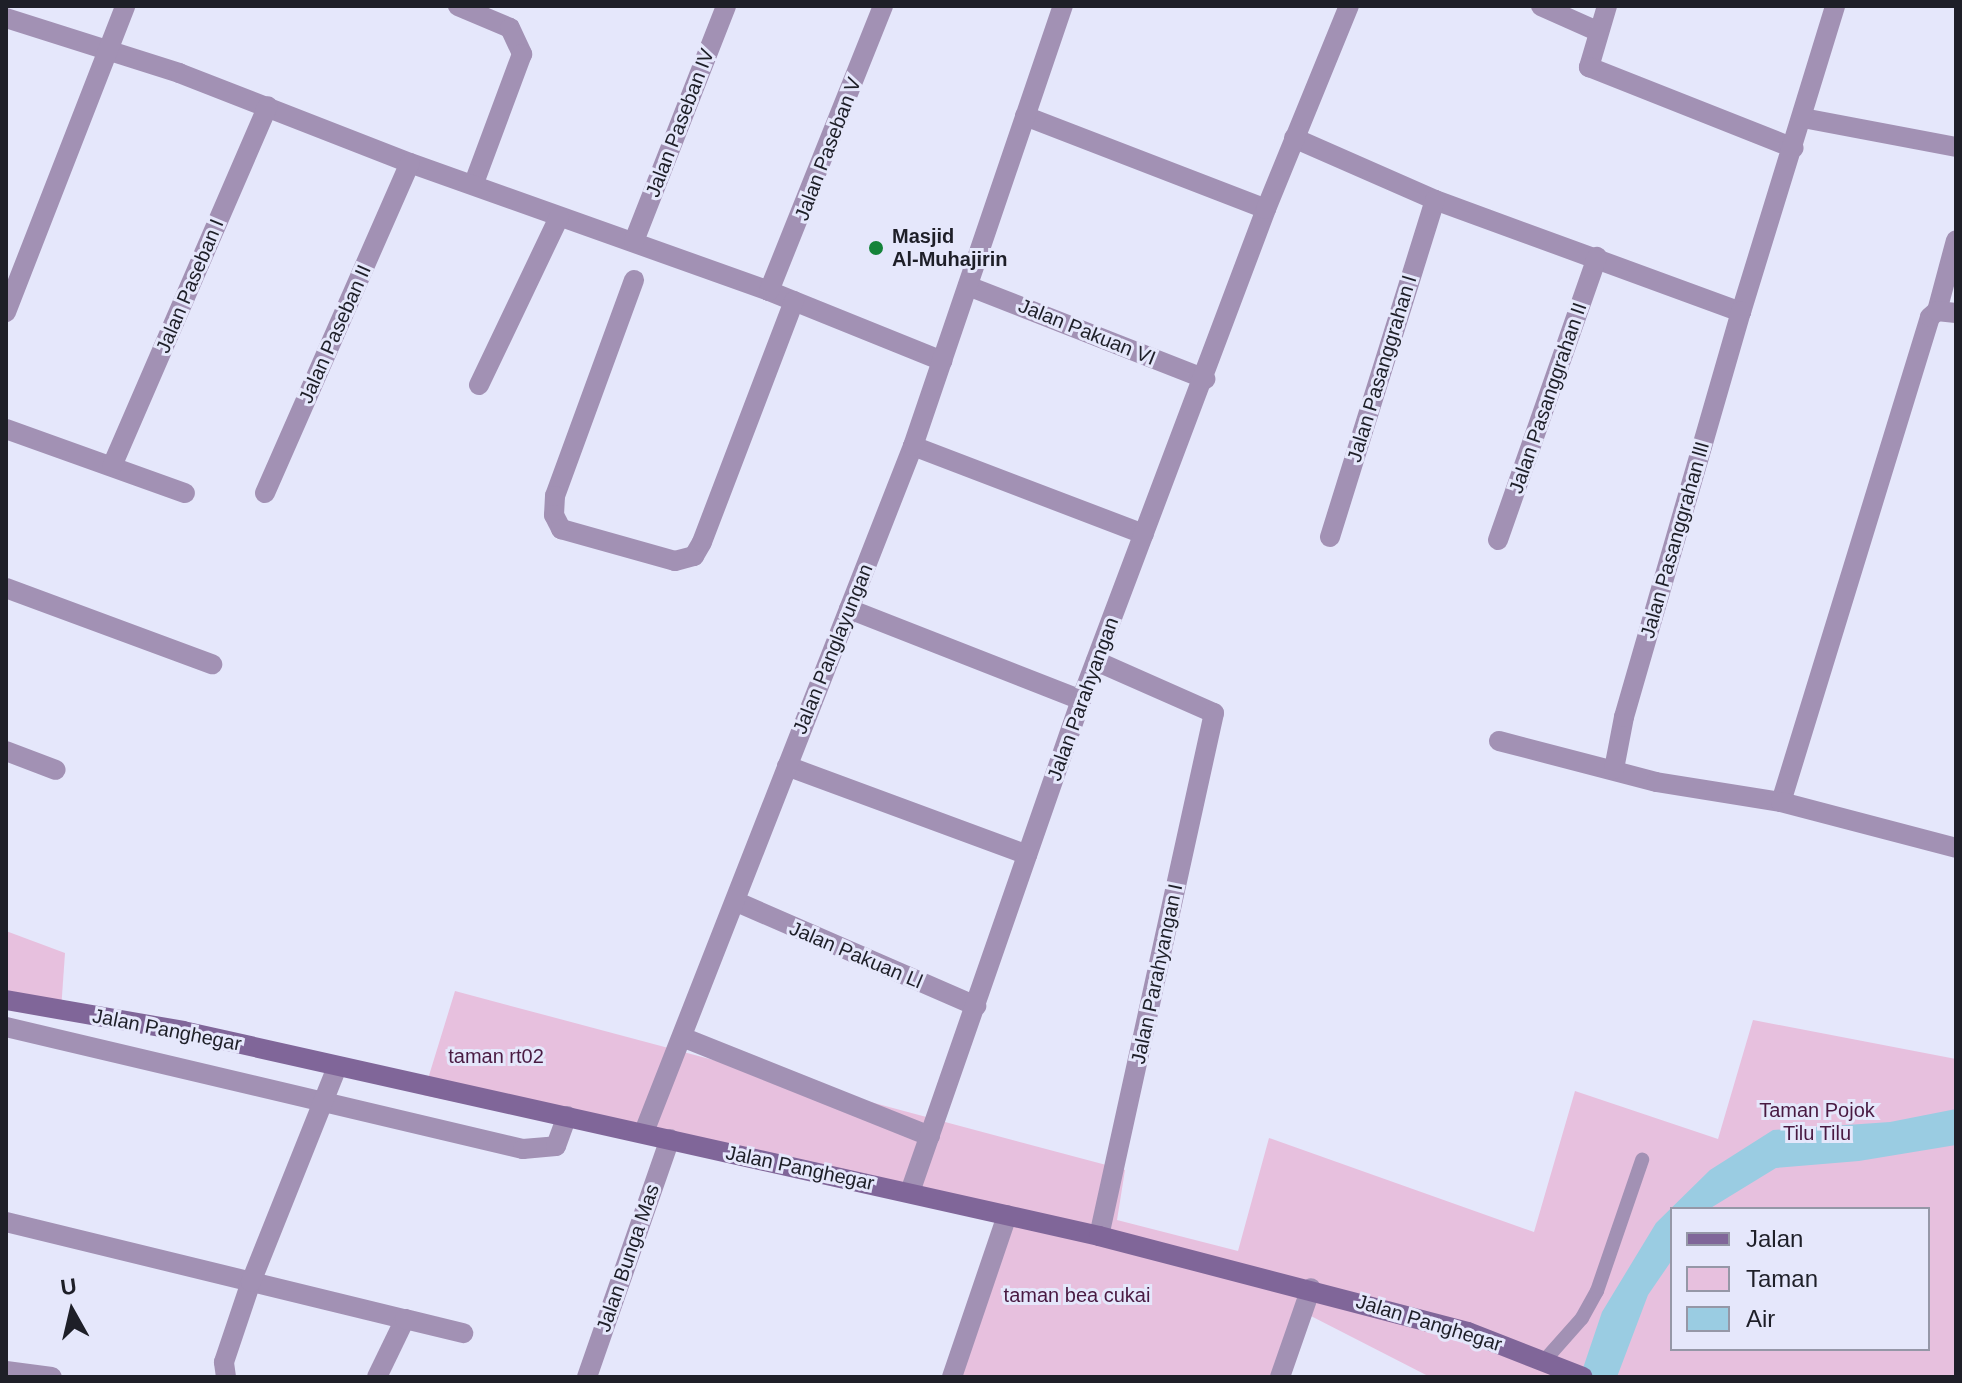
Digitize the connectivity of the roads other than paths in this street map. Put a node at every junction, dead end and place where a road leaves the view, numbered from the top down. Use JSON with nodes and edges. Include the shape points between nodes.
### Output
{"nodes":[{"id":1,"x":125,"y":6,"type":"edge"},
{"id":2,"x":458,"y":6,"type":"edge"},
{"id":3,"x":726,"y":6,"type":"edge"},
{"id":4,"x":883,"y":6,"type":"edge"},
{"id":5,"x":1063,"y":6,"type":"edge"},
{"id":6,"x":1349,"y":6,"type":"edge"},
{"id":7,"x":1541,"y":6,"type":"edge"},
{"id":8,"x":1607,"y":6,"type":"edge"},
{"id":9,"x":1835,"y":6,"type":"edge"},
{"id":10,"x":6,"y":18,"type":"edge"},
{"id":11,"x":1597,"y":31,"type":"junction"},
{"id":12,"x":109,"y":50,"type":"junction"},
{"id":13,"x":268,"y":106,"type":"junction"},
{"id":14,"x":1025,"y":116,"type":"junction"},
{"id":15,"x":1803,"y":118,"type":"junction"},
{"id":16,"x":1294,"y":138,"type":"junction"},
{"id":17,"x":1956,"y":147,"type":"edge"},
{"id":18,"x":1794,"y":148,"type":"junction"},
{"id":19,"x":407,"y":169,"type":"junction"},
{"id":20,"x":474,"y":183,"type":"junction"},
{"id":21,"x":1435,"y":200,"type":"junction"},
{"id":22,"x":1266,"y":209,"type":"junction"},
{"id":23,"x":559,"y":217,"type":"junction"},
{"id":24,"x":1956,"y":240,"type":"edge"},
{"id":25,"x":634,"y":241,"type":"junction"},
{"id":26,"x":1597,"y":257,"type":"junction"},
{"id":27,"x":634,"y":280,"type":"dead end"},
{"id":28,"x":968,"y":286,"type":"junction"},
{"id":29,"x":769,"y":291,"type":"junction"},
{"id":30,"x":794,"y":301,"type":"junction"},
{"id":31,"x":6,"y":312,"type":"edge"},
{"id":32,"x":1741,"y":312,"type":"junction"},
{"id":33,"x":1946,"y":312,"type":"edge"},
{"id":34,"x":942,"y":361,"type":"junction"},
{"id":35,"x":1205,"y":379,"type":"junction"},
{"id":36,"x":479,"y":385,"type":"dead end"},
{"id":37,"x":6,"y":429,"type":"edge"},
{"id":38,"x":913,"y":446,"type":"junction"},
{"id":39,"x":112,"y":466,"type":"junction"},
{"id":40,"x":185,"y":493,"type":"dead end"},
{"id":41,"x":265,"y":493,"type":"dead end"},
{"id":42,"x":1144,"y":534,"type":"junction"},
{"id":43,"x":1330,"y":537,"type":"dead end"},
{"id":44,"x":1498,"y":540,"type":"dead end"},
{"id":45,"x":6,"y":588,"type":"edge"},
{"id":46,"x":849,"y":609,"type":"junction"},
{"id":47,"x":1096,"y":661,"type":"junction"},
{"id":48,"x":212,"y":664,"type":"dead end"},
{"id":49,"x":1081,"y":700,"type":"junction"},
{"id":50,"x":1499,"y":741,"type":"dead end"},
{"id":51,"x":6,"y":751,"type":"edge"},
{"id":52,"x":787,"y":766,"type":"junction"},
{"id":53,"x":1614,"y":769,"type":"junction"},
{"id":54,"x":56,"y":770,"type":"dead end"},
{"id":55,"x":1781,"y":802,"type":"junction"},
{"id":56,"x":1956,"y":848,"type":"edge"},
{"id":57,"x":1027,"y":855,"type":"junction"},
{"id":58,"x":737,"y":902,"type":"junction"},
{"id":59,"x":6,"y":1000,"type":"edge"},
{"id":60,"x":976,"y":1006,"type":"junction"},
{"id":61,"x":6,"y":1027,"type":"edge"},
{"id":62,"x":682,"y":1037,"type":"junction"},
{"id":63,"x":337,"y":1067,"type":"junction"},
{"id":64,"x":323,"y":1102,"type":"junction"},
{"id":65,"x":567,"y":1116,"type":"junction"},
{"id":66,"x":644,"y":1132,"type":"junction"},
{"id":67,"x":930,"y":1136,"type":"junction"},
{"id":68,"x":670,"y":1139,"type":"junction"},
{"id":69,"x":1642,"y":1160,"type":"dead end"},
{"id":70,"x":910,"y":1192,"type":"junction"},
{"id":71,"x":1007,"y":1215,"type":"junction"},
{"id":72,"x":6,"y":1222,"type":"edge"},
{"id":73,"x":1099,"y":1236,"type":"junction"},
{"id":74,"x":251,"y":1282,"type":"junction"},
{"id":75,"x":1311,"y":1288,"type":"junction"},
{"id":76,"x":405,"y":1319,"type":"junction"},
{"id":77,"x":463,"y":1333,"type":"dead end"},
{"id":78,"x":1562,"y":1370,"type":"edge"},
{"id":79,"x":6,"y":1371,"type":"edge"},
{"id":80,"x":52,"y":1377,"type":"edge"},
{"id":81,"x":226,"y":1377,"type":"edge"},
{"id":82,"x":377,"y":1377,"type":"edge"},
{"id":83,"x":587,"y":1377,"type":"edge"},
{"id":84,"x":952,"y":1377,"type":"edge"},
{"id":85,"x":1280,"y":1377,"type":"edge"}],
"edges":[{"from":1,"to":12,"type":"street"},
{"from":2,"to":20,"type":"street","via":[[510,28],[522,54]]},
{"from":3,"to":25,"type":"street","name":"Jalan Paseban IV"},
{"from":4,"to":29,"type":"street","name":"Jalan Paseban V"},
{"from":5,"to":14,"type":"street","name":"Jalan Panglayungan"},
{"from":6,"to":16,"type":"street","name":"Jalan Parahyangan"},
{"from":7,"to":11,"type":"street"},
{"from":8,"to":11,"type":"street"},
{"from":9,"to":15,"type":"street","name":"Jalan Pasanggrahan llI"},
{"from":10,"to":12,"type":"street"},
{"from":11,"to":18,"type":"street","via":[[1589,67]]},
{"from":12,"to":13,"type":"street"},
{"from":12,"to":31,"type":"street"},
{"from":13,"to":19,"type":"street"},
{"from":13,"to":39,"type":"street","name":"Jalan Paseban I"},
{"from":14,"to":22,"type":"street"},
{"from":14,"to":28,"type":"street","name":"Jalan Panglayungan"},
{"from":15,"to":17,"type":"street"},
{"from":15,"to":18,"type":"street","name":"Jalan Pasanggrahan llI"},
{"from":16,"to":21,"type":"street"},
{"from":16,"to":22,"type":"street","name":"Jalan Parahyangan"},
{"from":18,"to":32,"type":"street","name":"Jalan Pasanggrahan llI"},
{"from":19,"to":20,"type":"street"},
{"from":19,"to":41,"type":"street","name":"Jalan Paseban II"},
{"from":20,"to":23,"type":"street"},
{"from":21,"to":26,"type":"street"},
{"from":21,"to":43,"type":"street","name":"Jalan Pasanggrahan l"},
{"from":22,"to":35,"type":"street","name":"Jalan Parahyangan"},
{"from":23,"to":25,"type":"street"},
{"from":23,"to":36,"type":"street"},
{"from":24,"to":33,"type":"street"},
{"from":25,"to":29,"type":"street"},
{"from":26,"to":32,"type":"street"},
{"from":26,"to":44,"type":"street","name":"Jalan Pasanggrahan II"},
{"from":27,"to":30,"type":"street","via":[[555,496],[554,515],[561,529],[675,561],[694,556],[702,542]]},
{"from":28,"to":34,"type":"street","name":"Jalan Panglayungan"},
{"from":28,"to":35,"type":"street","name":"Jalan Pakuan VI"},
{"from":29,"to":30,"type":"street"},
{"from":30,"to":34,"type":"street"},
{"from":32,"to":53,"type":"street","name":"Jalan Pasanggrahan llI"},
{"from":33,"to":55,"type":"street","via":[[1930,317]]},
{"from":34,"to":38,"type":"street","name":"Jalan Panglayungan"},
{"from":35,"to":42,"type":"street","name":"Jalan Parahyangan"},
{"from":37,"to":39,"type":"street"},
{"from":38,"to":42,"type":"street"},
{"from":38,"to":46,"type":"street","name":"Jalan Panglayungan"},
{"from":39,"to":40,"type":"street"},
{"from":42,"to":47,"type":"street","name":"Jalan Parahyangan"},
{"from":45,"to":48,"type":"street"},
{"from":46,"to":49,"type":"street"},
{"from":46,"to":52,"type":"street","name":"Jalan Panglayungan"},
{"from":47,"to":49,"type":"street","name":"Jalan Parahyangan"},
{"from":47,"to":73,"type":"street","name":"Jalan Parahyangan I","via":[[1214,713]]},
{"from":49,"to":57,"type":"street","name":"Jalan Parahyangan"},
{"from":50,"to":53,"type":"street"},
{"from":51,"to":54,"type":"street"},
{"from":52,"to":57,"type":"street"},
{"from":52,"to":58,"type":"street","name":"Jalan Panglayungan"},
{"from":53,"to":55,"type":"street","via":[[1656,782]]},
{"from":55,"to":56,"type":"street"},
{"from":57,"to":60,"type":"street","name":"Jalan Parahyangan"},
{"from":58,"to":60,"type":"street","name":"Jalan Pakuan Ll"},
{"from":58,"to":62,"type":"street","name":"Jalan Panglayungan"},
{"from":59,"to":63,"type":"street","name":"Jalan Panghegar","via":[[183,1031]]},
{"from":60,"to":67,"type":"street","name":"Jalan Parahyangan"},
{"from":61,"to":64,"type":"street"},
{"from":62,"to":66,"type":"street","name":"Jalan Panglayungan"},
{"from":62,"to":67,"type":"street"},
{"from":63,"to":64,"type":"street"},
{"from":63,"to":65,"type":"street","name":"Jalan Panghegar"},
{"from":64,"to":65,"type":"street","via":[[548,1151],[556,1146]]},
{"from":64,"to":74,"type":"street"},
{"from":65,"to":66,"type":"street","name":"Jalan Panghegar"},
{"from":66,"to":68,"type":"street","name":"Jalan Panghegar"},
{"from":67,"to":70,"type":"street","name":"Jalan Parahyangan"},
{"from":68,"to":70,"type":"street","name":"Jalan Panghegar"},
{"from":68,"to":83,"type":"street","name":"Jalan Bunga Mas"},
{"from":69,"to":78,"type":"lane","via":[[1597,1291]]},
{"from":70,"to":71,"type":"street","name":"Jalan Panghegar"},
{"from":71,"to":73,"type":"street","name":"Jalan Panghegar"},
{"from":71,"to":84,"type":"street"},
{"from":72,"to":74,"type":"street"},
{"from":73,"to":75,"type":"street","name":"Jalan Panghegar"},
{"from":74,"to":76,"type":"street"},
{"from":74,"to":81,"type":"street","via":[[224,1362]]},
{"from":75,"to":78,"type":"street","name":"Jalan Panghegar","via":[[1468,1332]]},
{"from":75,"to":85,"type":"street"},
{"from":76,"to":77,"type":"street"},
{"from":76,"to":82,"type":"street"},
{"from":79,"to":80,"type":"street"}]}
